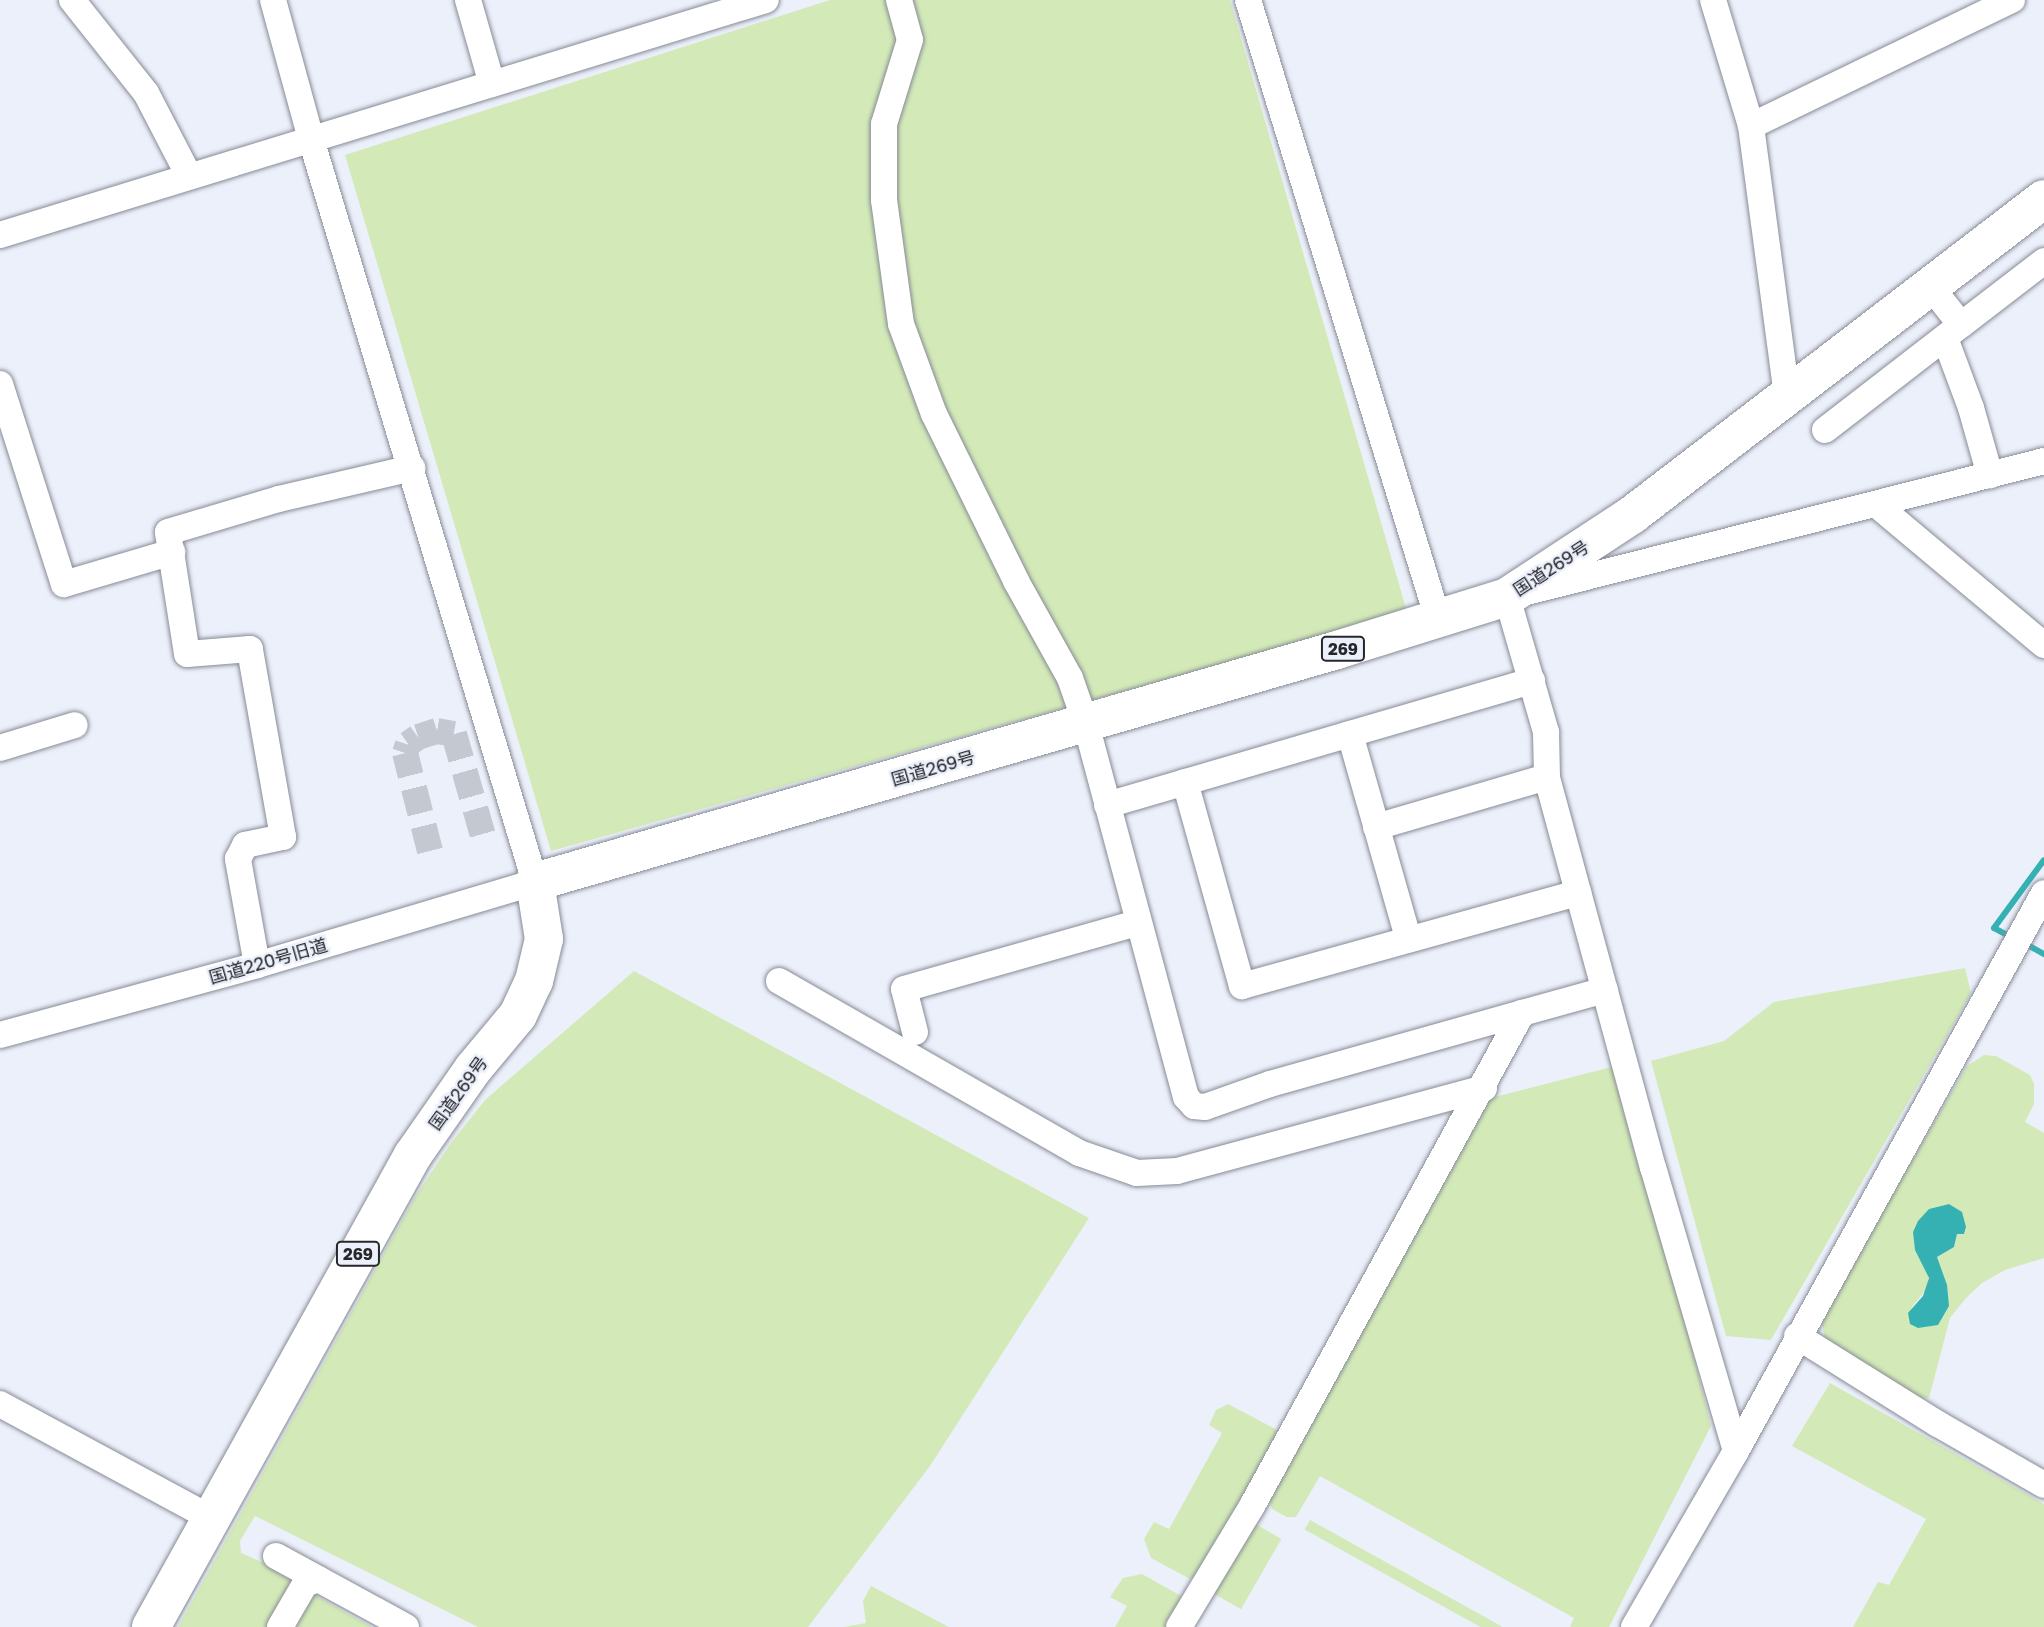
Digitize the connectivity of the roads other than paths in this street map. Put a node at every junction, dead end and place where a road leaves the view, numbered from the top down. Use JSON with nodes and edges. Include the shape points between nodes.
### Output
{"nodes":[{"id":1,"x":72,"y":0,"type":"edge"},
{"id":2,"x":273,"y":0,"type":"edge"},
{"id":3,"x":468,"y":0,"type":"edge"},
{"id":4,"x":766,"y":0,"type":"edge"},
{"id":5,"x":899,"y":0,"type":"edge"},
{"id":6,"x":1248,"y":0,"type":"edge"},
{"id":7,"x":1713,"y":0,"type":"edge"},
{"id":8,"x":2012,"y":0,"type":"edge"},
{"id":9,"x":492,"y":83,"type":"junction"},
{"id":10,"x":1751,"y":126,"type":"junction"},
{"id":11,"x":311,"y":139,"type":"junction"},
{"id":12,"x":189,"y":176,"type":"junction"},
{"id":13,"x":2044,"y":200,"type":"edge"},
{"id":14,"x":0,"y":234,"type":"edge"},
{"id":15,"x":2044,"y":261,"type":"edge"},
{"id":16,"x":1931,"y":287,"type":"junction"},
{"id":17,"x":1953,"y":331,"type":"junction"},
{"id":18,"x":0,"y":384,"type":"edge"},
{"id":19,"x":1787,"y":397,"type":"junction"},
{"id":20,"x":1825,"y":430,"type":"dead end"},
{"id":21,"x":2044,"y":461,"type":"edge"},
{"id":22,"x":412,"y":468,"type":"junction"},
{"id":23,"x":1990,"y":475,"type":"junction"},
{"id":24,"x":1877,"y":505,"type":"junction"},
{"id":25,"x":172,"y":552,"type":"junction"},
{"id":26,"x":1507,"y":597,"type":"junction"},
{"id":27,"x":1438,"y":619,"type":"junction"},
{"id":28,"x":2044,"y":645,"type":"edge"},
{"id":29,"x":1532,"y":681,"type":"junction"},
{"id":30,"x":1086,"y":724,"type":"junction"},
{"id":31,"x":75,"y":725,"type":"dead end"},
{"id":32,"x":1350,"y":734,"type":"junction"},
{"id":33,"x":0,"y":748,"type":"edge"},
{"id":34,"x":1547,"y":777,"type":"junction"},
{"id":35,"x":1185,"y":782,"type":"junction"},
{"id":36,"x":1107,"y":805,"type":"junction"},
{"id":37,"x":1376,"y":827,"type":"junction"},
{"id":38,"x":535,"y":882,"type":"junction"},
{"id":39,"x":1578,"y":893,"type":"junction"},
{"id":40,"x":2044,"y":893,"type":"edge"},
{"id":41,"x":1137,"y":923,"type":"junction"},
{"id":42,"x":2027,"y":934,"type":"edge"},
{"id":43,"x":1408,"y":938,"type":"junction"},
{"id":44,"x":257,"y":965,"type":"junction"},
{"id":45,"x":779,"y":981,"type":"dead end"},
{"id":46,"x":1605,"y":990,"type":"junction"},
{"id":47,"x":1522,"y":1013,"type":"junction"},
{"id":48,"x":915,"y":1032,"type":"dead end"},
{"id":49,"x":0,"y":1035,"type":"edge"},
{"id":50,"x":1484,"y":1088,"type":"junction"},
{"id":51,"x":1797,"y":1336,"type":"junction"},
{"id":52,"x":0,"y":1404,"type":"edge"},
{"id":53,"x":1736,"y":1451,"type":"junction"},
{"id":54,"x":2044,"y":1485,"type":"edge"},
{"id":55,"x":211,"y":1518,"type":"junction"},
{"id":56,"x":276,"y":1556,"type":"dead end"},
{"id":57,"x":317,"y":1579,"type":"junction"},
{"id":58,"x":151,"y":1627,"type":"edge"},
{"id":59,"x":280,"y":1627,"type":"edge"},
{"id":60,"x":406,"y":1627,"type":"edge"},
{"id":61,"x":1179,"y":1627,"type":"edge"},
{"id":62,"x":1634,"y":1627,"type":"edge"}],
"edges":[{"from":1,"to":12,"type":"street","via":[[146,93]]},
{"from":2,"to":11,"type":"street"},
{"from":3,"to":9,"type":"street"},
{"from":4,"to":9,"type":"street"},
{"from":5,"to":30,"type":"street","via":[[910,40],[884,124],[884,200],[901,324],[934,414],[1016,581],[1070,678]]},
{"from":6,"to":27,"type":"street"},
{"from":7,"to":10,"type":"street"},
{"from":8,"to":10,"type":"street"},
{"from":9,"to":11,"type":"street"},
{"from":10,"to":19,"type":"street"},
{"from":11,"to":12,"type":"street"},
{"from":11,"to":22,"type":"street"},
{"from":12,"to":14,"type":"street"},
{"from":13,"to":16,"type":"highway","name":"国道269号","number":"269"},
{"from":15,"to":17,"type":"street"},
{"from":16,"to":17,"type":"street"},
{"from":16,"to":19,"type":"highway","name":"国道269号","number":"269"},
{"from":17,"to":20,"type":"street"},
{"from":17,"to":23,"type":"street"},
{"from":18,"to":25,"type":"street","via":[[64,583]]},
{"from":19,"to":26,"type":"highway","name":"国道269号","number":"269","via":[[1632,515]]},
{"from":21,"to":23,"type":"street"},
{"from":22,"to":25,"type":"street","via":[[279,499],[168,532]]},
{"from":22,"to":38,"type":"street"},
{"from":23,"to":24,"type":"street"},
{"from":24,"to":26,"type":"street"},
{"from":24,"to":28,"type":"street"},
{"from":25,"to":44,"type":"street","via":[[187,654],[250,649],[283,837],[245,845],[238,859]]},
{"from":26,"to":27,"type":"highway","name":"国道269号","number":"269"},
{"from":26,"to":29,"type":"street"},
{"from":27,"to":30,"type":"highway","name":"国道269号","number":"269"},
{"from":29,"to":32,"type":"street"},
{"from":29,"to":34,"type":"street","via":[[1546,732]]},
{"from":30,"to":36,"type":"street"},
{"from":30,"to":38,"type":"highway","name":"国道269号","number":"269"},
{"from":31,"to":33,"type":"street"},
{"from":32,"to":35,"type":"street"},
{"from":32,"to":37,"type":"street"},
{"from":34,"to":37,"type":"street"},
{"from":34,"to":39,"type":"street"},
{"from":35,"to":36,"type":"street"},
{"from":35,"to":43,"type":"street","via":[[1242,986]]},
{"from":36,"to":41,"type":"street"},
{"from":37,"to":43,"type":"street"},
{"from":38,"to":44,"type":"street","name":"国道220号旧道"},
{"from":38,"to":55,"type":"highway","name":"国道269号","number":"269","via":[[544,939],[534,981],[518,1015],[473,1069],[413,1155]]},
{"from":39,"to":43,"type":"street"},
{"from":39,"to":46,"type":"street"},
{"from":40,"to":42,"type":"street"},
{"from":41,"to":47,"type":"street","via":[[1186,1097],[1194,1106],[1205,1107],[1270,1084]]},
{"from":41,"to":48,"type":"street","via":[[904,989]]},
{"from":42,"to":51,"type":"street"},
{"from":44,"to":49,"type":"street","name":"国道220号旧道"},
{"from":45,"to":50,"type":"street","via":[[1079,1153],[1137,1173],[1177,1171]]},
{"from":46,"to":47,"type":"street"},
{"from":46,"to":53,"type":"street"},
{"from":47,"to":50,"type":"street"},
{"from":50,"to":61,"type":"street","via":[[1252,1506]]},
{"from":51,"to":53,"type":"street"},
{"from":51,"to":54,"type":"street"},
{"from":52,"to":55,"type":"street"},
{"from":53,"to":62,"type":"street"},
{"from":55,"to":58,"type":"highway","name":"国道269号","number":"269"},
{"from":56,"to":57,"type":"street"},
{"from":57,"to":59,"type":"street","via":[[305,1584]]},
{"from":57,"to":60,"type":"street"}]}
